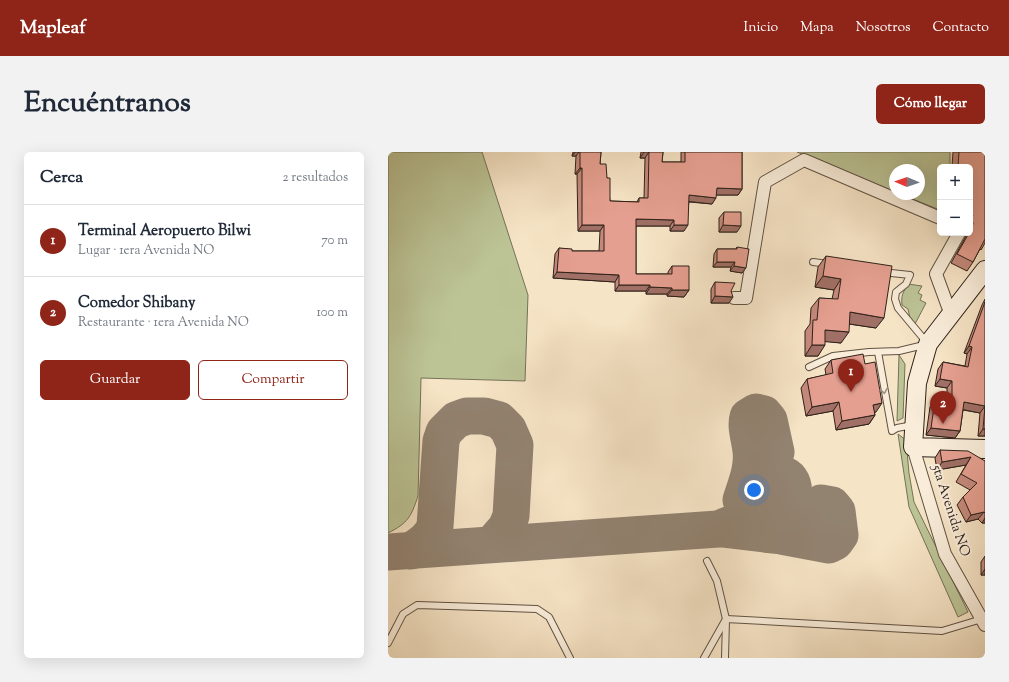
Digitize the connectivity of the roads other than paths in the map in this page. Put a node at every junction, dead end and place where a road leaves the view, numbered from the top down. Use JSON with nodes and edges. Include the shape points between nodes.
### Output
{"nodes":[{"id":1,"x":937,"y":217,"type":"edge"},
{"id":2,"x":957,"y":236,"type":"edge"},
{"id":3,"x":814,"y":262,"type":"dead end"},
{"id":4,"x":836,"y":265,"type":"edge"},
{"id":5,"x":873,"y":270,"type":"edge"},
{"id":6,"x":985,"y":270,"type":"edge"},
{"id":7,"x":734,"y":298,"type":"edge"},
{"id":8,"x":951,"y":315,"type":"junction"},
{"id":9,"x":928,"y":344,"type":"junction"},
{"id":10,"x":878,"y":352,"type":"junction"},
{"id":11,"x":809,"y":366,"type":"dead end"},
{"id":12,"x":914,"y":425,"type":"junction"},
{"id":13,"x":913,"y":448,"type":"junction"},
{"id":14,"x":985,"y":449,"type":"edge"},
{"id":15,"x":707,"y":560,"type":"dead end"},
{"id":16,"x":726,"y":619,"type":"junction"},
{"id":17,"x":983,"y":622,"type":"edge"},
{"id":18,"x":388,"y":643,"type":"edge"},
{"id":19,"x":570,"y":658,"type":"edge"},
{"id":20,"x":704,"y":658,"type":"edge"},
{"id":21,"x":725,"y":658,"type":"edge"}],
"edges":[{"from":1,"to":7,"type":"street","via":[[804,160],[765,182],[746,298]]},
{"from":2,"to":8,"type":"street","via":[[936,274]]},
{"from":3,"to":4,"type":"lane"},
{"from":5,"to":9,"type":"lane","via":[[910,275],[906,284],[896,292],[895,299],[898,308]]},
{"from":6,"to":8,"type":"street"},
{"from":8,"to":9,"type":"street"},
{"from":9,"to":10,"type":"lane","via":[[899,351]]},
{"from":9,"to":12,"type":"street","via":[[917,384]]},
{"from":10,"to":11,"type":"lane","via":[[832,356]]},
{"from":10,"to":12,"type":"lane","one_way":true,"via":[[892,431]]},
{"from":12,"to":13,"type":"street"},
{"from":13,"to":14,"type":"street"},
{"from":13,"to":17,"type":"street","name":"5ta Avenida NO","via":[[945,554]]},
{"from":15,"to":16,"type":"lane","via":[[717,581]]},
{"from":16,"to":17,"type":"lane","via":[[942,631]]},
{"from":16,"to":20,"type":"lane"},
{"from":16,"to":21,"type":"lane"},
{"from":18,"to":19,"type":"lane","via":[[402,614],[418,605],[537,609],[549,617]]}]}
